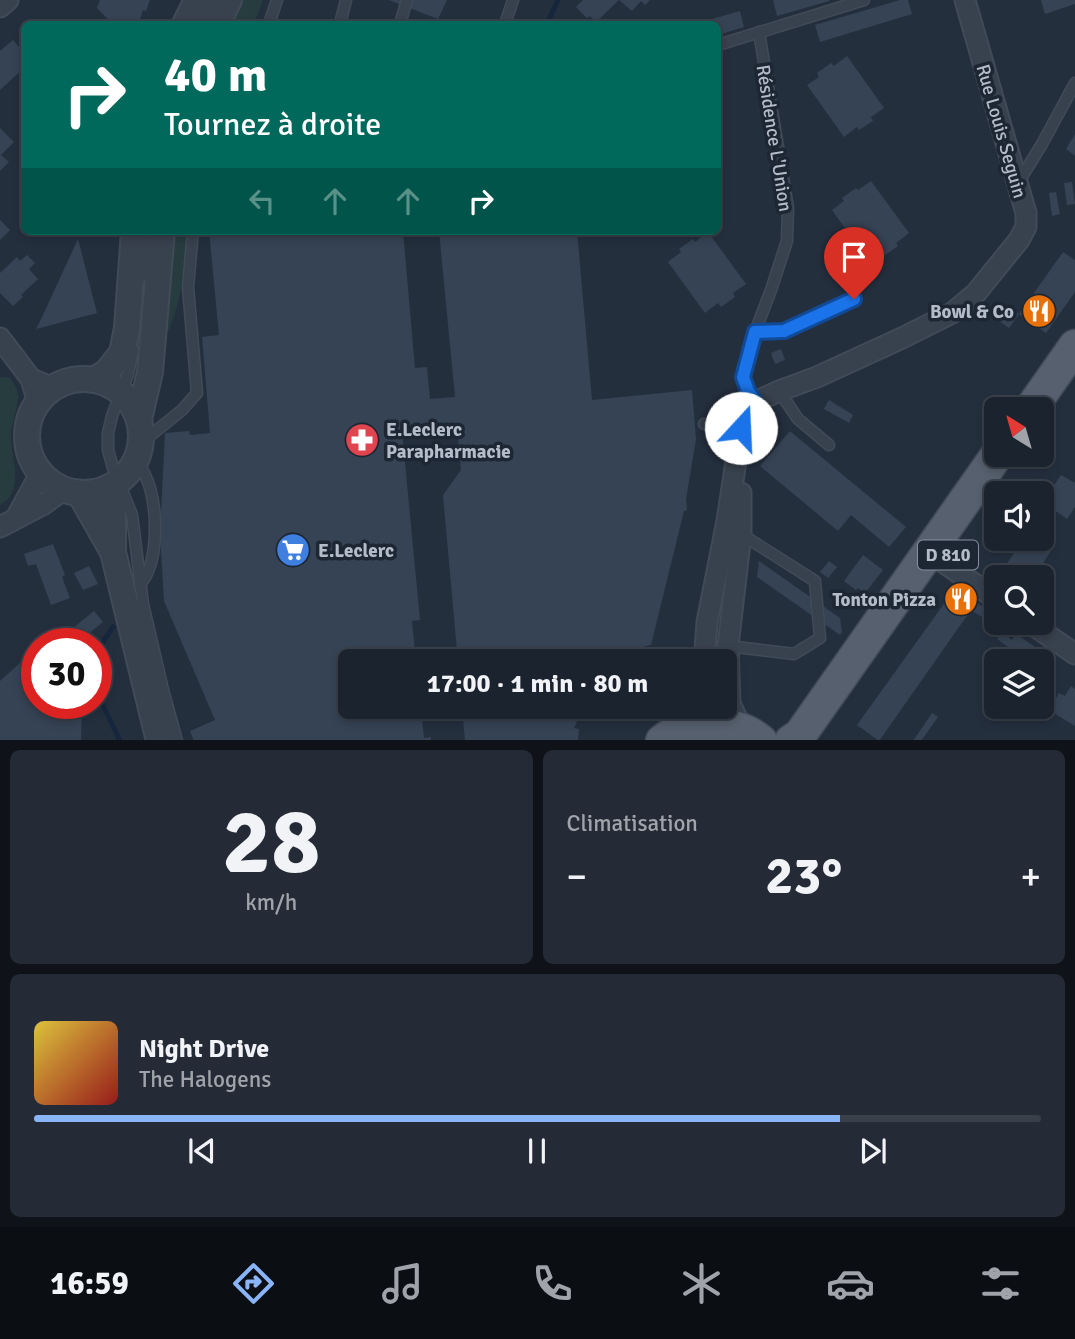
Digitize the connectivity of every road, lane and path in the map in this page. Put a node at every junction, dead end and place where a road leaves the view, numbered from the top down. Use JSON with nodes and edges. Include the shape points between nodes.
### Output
{"nodes":[{"id":1,"x":8,"y":0,"type":"edge"},
{"id":2,"x":197,"y":0,"type":"edge"},
{"id":3,"x":212,"y":0,"type":"edge"},
{"id":4,"x":229,"y":0,"type":"edge"},
{"id":5,"x":277,"y":0,"type":"edge"},
{"id":6,"x":346,"y":0,"type":"edge"},
{"id":7,"x":407,"y":0,"type":"edge"},
{"id":8,"x":513,"y":0,"type":"edge"},
{"id":9,"x":864,"y":0,"type":"edge"},
{"id":10,"x":965,"y":0,"type":"edge"},
{"id":11,"x":0,"y":8,"type":"edge"},
{"id":12,"x":186,"y":21,"type":"edge"},
{"id":13,"x":202,"y":21,"type":"edge"},
{"id":14,"x":218,"y":21,"type":"edge"},
{"id":15,"x":270,"y":21,"type":"edge"},
{"id":16,"x":341,"y":21,"type":"edge"},
{"id":17,"x":401,"y":21,"type":"edge"},
{"id":18,"x":506,"y":21,"type":"edge"},
{"id":19,"x":759,"y":32,"type":"junction"},
{"id":20,"x":721,"y":44,"type":"edge"},
{"id":21,"x":1075,"y":83,"type":"edge"},
{"id":22,"x":1018,"y":183,"type":"junction"},
{"id":23,"x":134,"y":235,"type":"edge"},
{"id":24,"x":147,"y":235,"type":"edge"},
{"id":25,"x":161,"y":235,"type":"edge"},
{"id":26,"x":193,"y":235,"type":"edge"},
{"id":27,"x":144,"y":260,"type":"junction"},
{"id":28,"x":145,"y":298,"type":"junction"},
{"id":29,"x":854,"y":299,"type":"dead end"},
{"id":30,"x":755,"y":332,"type":"junction"},
{"id":31,"x":0,"y":338,"type":"edge"},
{"id":32,"x":1075,"y":346,"type":"edge"},
{"id":33,"x":1075,"y":378,"type":"edge"},
{"id":34,"x":94,"y":380,"type":"junction"},
{"id":35,"x":41,"y":390,"type":"junction"},
{"id":36,"x":779,"y":391,"type":"junction"},
{"id":37,"x":122,"y":393,"type":"junction"},
{"id":38,"x":1039,"y":397,"type":"edge"},
{"id":39,"x":755,"y":402,"type":"junction"},
{"id":40,"x":1054,"y":407,"type":"edge"},
{"id":41,"x":139,"y":419,"type":"junction"},
{"id":42,"x":704,"y":424,"type":"dead end"},
{"id":43,"x":741,"y":428,"type":"junction"},
{"id":44,"x":829,"y":445,"type":"dead end"},
{"id":45,"x":138,"y":451,"type":"junction"},
{"id":46,"x":989,"y":467,"type":"edge"},
{"id":47,"x":1011,"y":467,"type":"edge"},
{"id":48,"x":40,"y":474,"type":"junction"},
{"id":49,"x":113,"y":485,"type":"junction"},
{"id":50,"x":71,"y":492,"type":"junction"},
{"id":51,"x":8,"y":523,"type":"edge"},
{"id":52,"x":741,"y":534,"type":"junction"},
{"id":53,"x":113,"y":552,"type":"junction"},
{"id":54,"x":943,"y":562,"type":"junction"},
{"id":55,"x":718,"y":564,"type":"junction"},
{"id":56,"x":140,"y":584,"type":"junction"},
{"id":57,"x":984,"y":591,"type":"edge"},
{"id":58,"x":1047,"y":635,"type":"edge"},
{"id":59,"x":728,"y":646,"type":"junction"},
{"id":60,"x":705,"y":649,"type":"edge"},
{"id":61,"x":721,"y":649,"type":"edge"},
{"id":62,"x":1075,"y":654,"type":"edge"},
{"id":63,"x":683,"y":725,"type":"edge"},
{"id":64,"x":753,"y":735,"type":"edge"},
{"id":65,"x":802,"y":739,"type":"edge"},
{"id":66,"x":159,"y":740,"type":"edge"},
{"id":67,"x":177,"y":740,"type":"edge"}],
"edges":[{"from":1,"to":11,"type":"street"},
{"from":2,"to":12,"type":"street"},
{"from":3,"to":13,"type":"lane"},
{"from":4,"to":14,"type":"street"},
{"from":5,"to":15,"type":"lane"},
{"from":6,"to":16,"type":"lane"},
{"from":7,"to":17,"type":"lane"},
{"from":8,"to":18,"type":"lane"},
{"from":9,"to":19,"type":"lane"},
{"from":10,"to":22,"type":"street","name":"Rue Louis Seguin"},
{"from":19,"to":20,"type":"lane"},
{"from":19,"to":30,"type":"lane","name":"Résidence L'Union","via":[[788,208],[788,241]]},
{"from":21,"to":22,"type":"lane"},
{"from":22,"to":36,"type":"street","name":"Rue Louis Seguin","via":[[1026,227],[976,293],[952,313],[902,338]]},
{"from":23,"to":34,"type":"street","via":[[121,353],[107,372]]},
{"from":24,"to":27,"type":"lane"},
{"from":25,"to":28,"type":"street"},
{"from":26,"to":45,"type":"lane","via":[[188,287],[197,393]]},
{"from":27,"to":28,"type":"lane"},
{"from":27,"to":28,"type":"lane"},
{"from":28,"to":37,"type":"lane"},
{"from":28,"to":41,"type":"street","via":[[150,372]]},
{"from":29,"to":30,"type":"lane","via":[[784,331]]},
{"from":30,"to":39,"type":"lane","name":"Résidence L'Union","via":[[743,377]]},
{"from":31,"to":35,"type":"street"},
{"from":32,"to":38,"type":"main road"},
{"from":33,"to":40,"type":"main road"},
{"from":34,"to":35,"type":"street","via":[[75,380]]},
{"from":34,"to":37,"type":"street"},
{"from":35,"to":48,"type":"street","via":[[27,427],[27,444]]},
{"from":36,"to":39,"type":"street","name":"Rue Louis Seguin"},
{"from":36,"to":44,"type":"lane","via":[[798,419]]},
{"from":37,"to":41,"type":"street"},
{"from":37,"to":49,"type":"lane","via":[[108,433]]},
{"from":39,"to":43,"type":"street"},
{"from":41,"to":45,"type":"street"},
{"from":42,"to":43,"type":"lane"},
{"from":43,"to":52,"type":"street"},
{"from":43,"to":55,"type":"street"},
{"from":45,"to":49,"type":"street","via":[[132,468]]},
{"from":45,"to":56,"type":"lane","via":[[155,517],[152,560]]},
{"from":46,"to":65,"type":"main road","number":"D 810"},
{"from":47,"to":54,"type":"main road","number":"D 810"},
{"from":48,"to":50,"type":"street"},
{"from":48,"to":51,"type":"street"},
{"from":49,"to":50,"type":"street","via":[[94,493]]},
{"from":49,"to":53,"type":"street"},
{"from":49,"to":56,"type":"lane","via":[[132,515]]},
{"from":50,"to":51,"type":"street"},
{"from":50,"to":53,"type":"street"},
{"from":52,"to":55,"type":"street"},
{"from":52,"to":59,"type":"street"},
{"from":52,"to":59,"type":"lane","via":[[815,581],[820,638],[794,654]]},
{"from":53,"to":66,"type":"street"},
{"from":54,"to":57,"type":"street"},
{"from":54,"to":65,"type":"main road","number":"D 810"},
{"from":55,"to":60,"type":"street"},
{"from":56,"to":67,"type":"lane"},
{"from":58,"to":62,"type":"street"},
{"from":59,"to":61,"type":"street"},
{"from":59,"to":64,"type":"street","via":[[730,703]]},
{"from":63,"to":64,"type":"main road","via":[[735,727]]}]}
